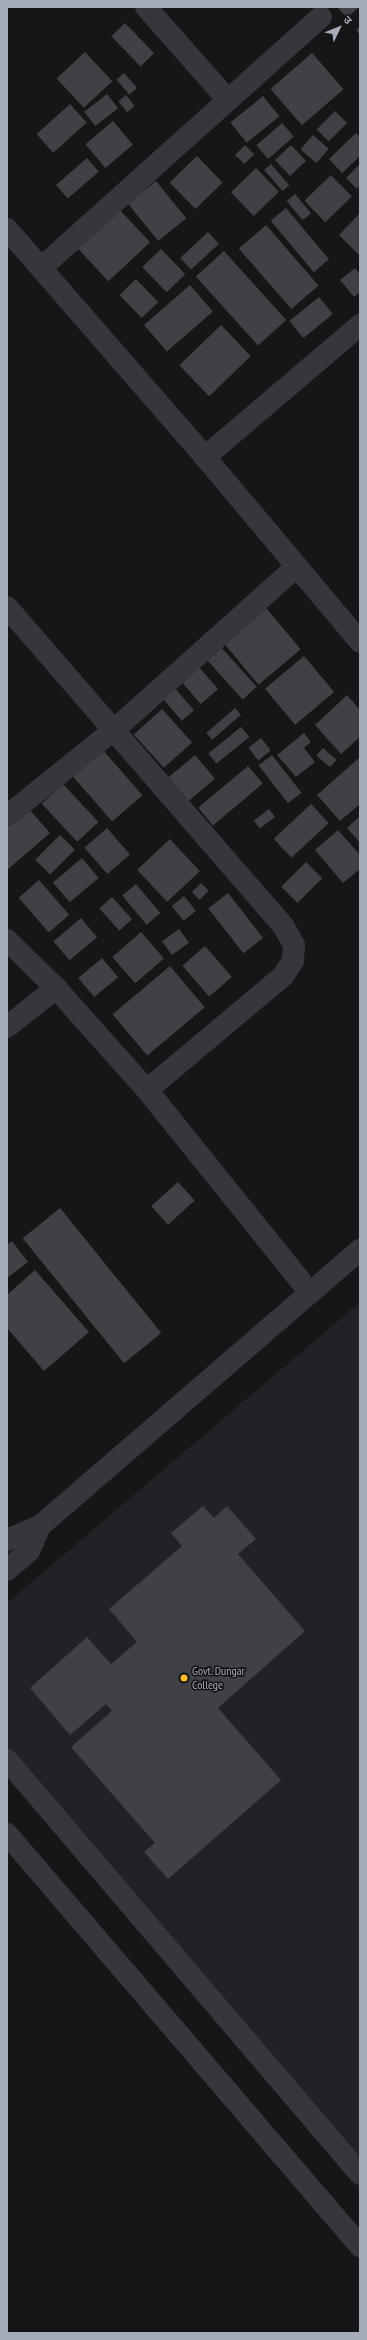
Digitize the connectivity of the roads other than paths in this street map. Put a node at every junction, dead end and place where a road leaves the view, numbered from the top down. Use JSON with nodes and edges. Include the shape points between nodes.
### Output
{"nodes":[{"id":1,"x":146,"y":7,"type":"edge"},
{"id":2,"x":321,"y":17,"type":"dead end"},
{"id":3,"x":228,"y":100,"type":"junction"},
{"id":4,"x":7,"y":229,"type":"edge"},
{"id":5,"x":40,"y":268,"type":"junction"},
{"id":6,"x":360,"y":325,"type":"edge"},
{"id":7,"x":205,"y":457,"type":"junction"},
{"id":8,"x":296,"y":567,"type":"junction"},
{"id":9,"x":7,"y":607,"type":"edge"},
{"id":10,"x":357,"y":634,"type":"edge"},
{"id":11,"x":115,"y":729,"type":"junction"},
{"id":12,"x":7,"y":816,"type":"edge"},
{"id":13,"x":7,"y":940,"type":"edge"},
{"id":14,"x":56,"y":988,"type":"junction"},
{"id":15,"x":7,"y":1027,"type":"edge"},
{"id":16,"x":147,"y":1090,"type":"junction"},
{"id":17,"x":360,"y":1250,"type":"edge"},
{"id":18,"x":310,"y":1294,"type":"junction"},
{"id":19,"x":40,"y":1526,"type":"junction"},
{"id":20,"x":7,"y":1540,"type":"edge"},
{"id":21,"x":7,"y":1570,"type":"edge"},
{"id":22,"x":7,"y":1760,"type":"edge"},
{"id":23,"x":7,"y":1834,"type":"edge"},
{"id":24,"x":360,"y":2174,"type":"edge"},
{"id":25,"x":360,"y":2246,"type":"edge"}],
"edges":[{"from":1,"to":3,"type":"street"},
{"from":2,"to":3,"type":"street"},
{"from":3,"to":5,"type":"street"},
{"from":4,"to":5,"type":"street"},
{"from":5,"to":7,"type":"street"},
{"from":6,"to":7,"type":"street"},
{"from":7,"to":8,"type":"street"},
{"from":8,"to":10,"type":"street"},
{"from":8,"to":11,"type":"street"},
{"from":9,"to":11,"type":"street"},
{"from":11,"to":12,"type":"street"},
{"from":11,"to":16,"type":"street","via":[[284,927],[294,945],[293,961],[283,976]]},
{"from":13,"to":14,"type":"street"},
{"from":14,"to":15,"type":"street"},
{"from":14,"to":16,"type":"street"},
{"from":16,"to":18,"type":"street"},
{"from":17,"to":18,"type":"street"},
{"from":18,"to":19,"type":"street"},
{"from":19,"to":20,"type":"street"},
{"from":19,"to":21,"type":"street","via":[[29,1551]]},
{"from":22,"to":24,"type":"street"},
{"from":23,"to":25,"type":"street"}]}
